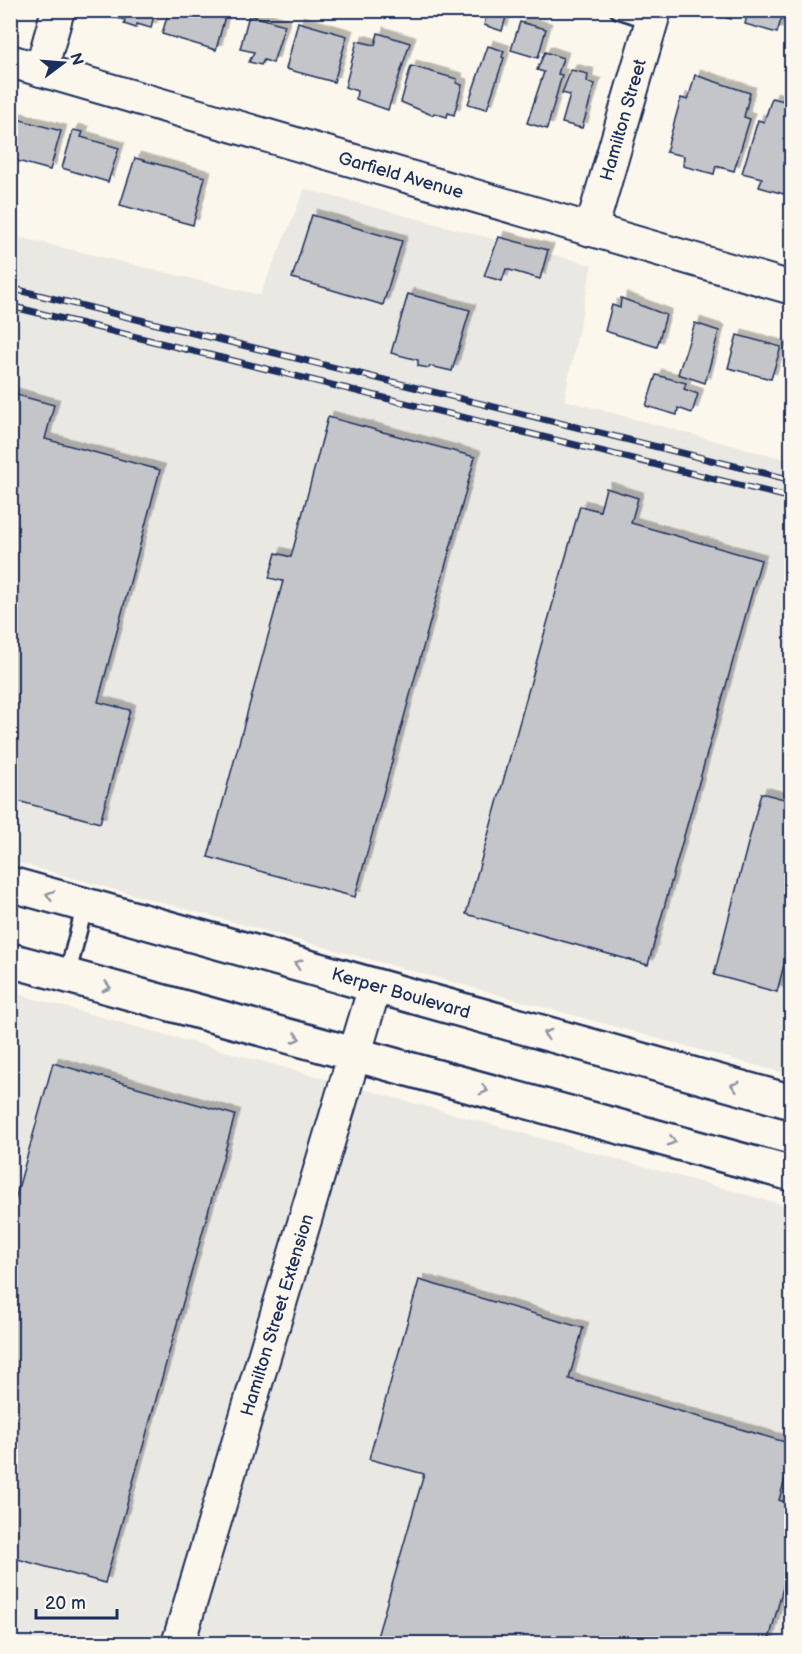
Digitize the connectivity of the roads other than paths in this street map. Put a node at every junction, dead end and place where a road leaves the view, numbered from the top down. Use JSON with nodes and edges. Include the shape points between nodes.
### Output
{"nodes":[{"id":1,"x":58,"y":10,"type":"edge"},
{"id":2,"x":618,"y":10,"type":"edge"},
{"id":3,"x":653,"y":16,"type":"edge"},
{"id":4,"x":10,"y":61,"type":"edge"},
{"id":5,"x":41,"y":70,"type":"junction"},
{"id":6,"x":591,"y":230,"type":"junction"},
{"id":7,"x":792,"y":288,"type":"edge"},
{"id":8,"x":10,"y":884,"type":"edge"},
{"id":9,"x":86,"y":905,"type":"junction"},
{"id":10,"x":10,"y":960,"type":"edge"},
{"id":11,"x":67,"y":976,"type":"junction"},
{"id":12,"x":375,"y":986,"type":"junction"},
{"id":13,"x":355,"y":1054,"type":"junction"},
{"id":14,"x":792,"y":1102,"type":"edge"},
{"id":15,"x":792,"y":1174,"type":"edge"},
{"id":16,"x":178,"y":1644,"type":"edge"}],
"edges":[{"from":1,"to":5,"type":"street"},
{"from":2,"to":3,"type":"lane"},
{"from":3,"to":6,"type":"street","name":"Hamilton Street"},
{"from":4,"to":5,"type":"street","name":"Garfield Avenue"},
{"from":5,"to":6,"type":"street","name":"Garfield Avenue"},
{"from":6,"to":7,"type":"street","name":"Garfield Avenue"},
{"from":9,"to":8,"type":"street","name":"Kerper Boulevard","one_way":true},
{"from":9,"to":11,"type":"lane"},
{"from":12,"to":9,"type":"street","name":"Kerper Boulevard","one_way":true},
{"from":10,"to":11,"type":"street"},
{"from":11,"to":13,"type":"street","one_way":true},
{"from":12,"to":13,"type":"street","name":"Hamilton Street Extension"},
{"from":14,"to":12,"type":"street","name":"Kerper Boulevard","one_way":true},
{"from":13,"to":15,"type":"street","one_way":true},
{"from":13,"to":16,"type":"street","name":"Hamilton Street Extension"}]}
